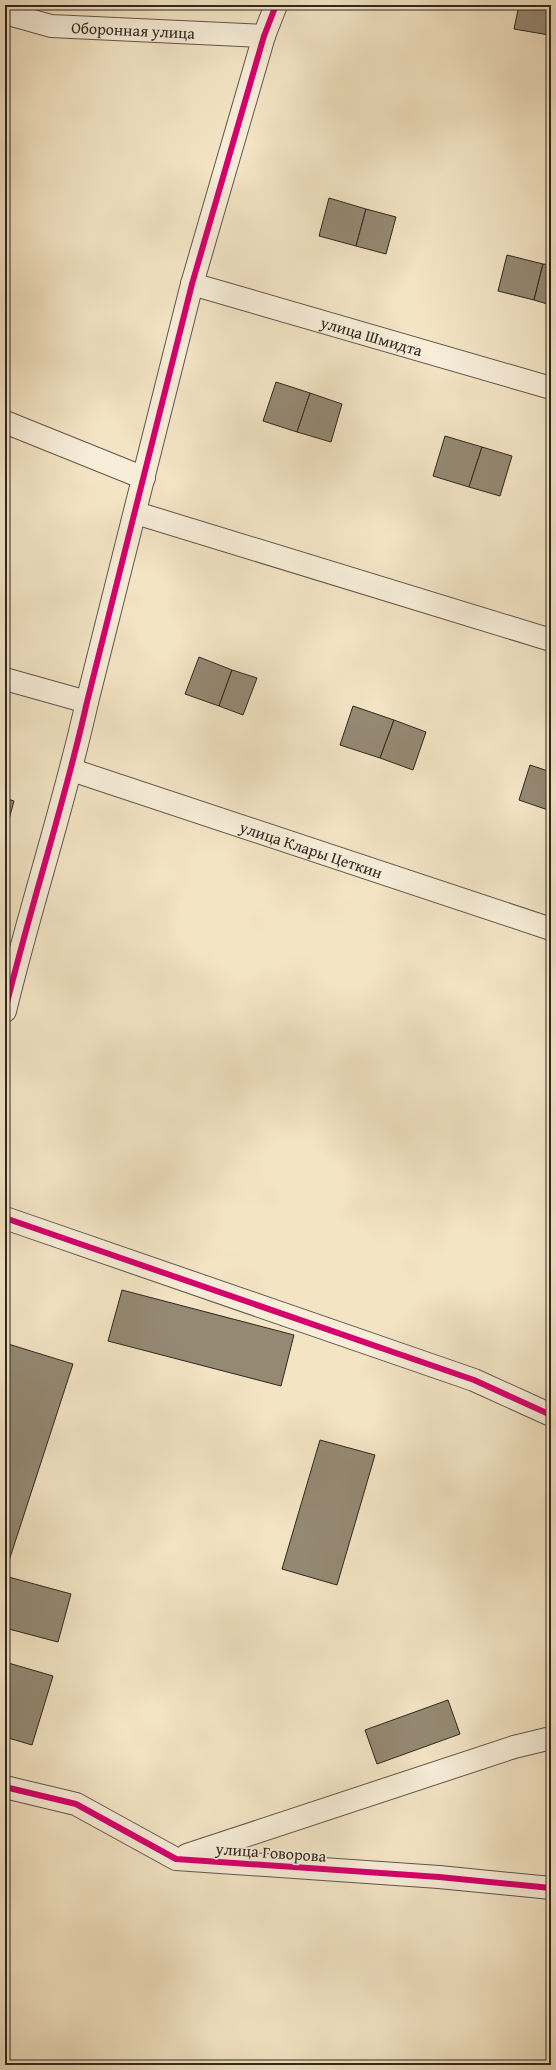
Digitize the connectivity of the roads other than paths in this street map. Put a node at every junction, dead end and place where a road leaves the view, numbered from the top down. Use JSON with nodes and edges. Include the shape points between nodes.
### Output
{"nodes":[{"id":1,"x":276,"y":5,"type":"edge"},
{"id":2,"x":5,"y":13,"type":"edge"},
{"id":3,"x":264,"y":36,"type":"junction"},
{"id":4,"x":192,"y":284,"type":"junction"},
{"id":5,"x":551,"y":388,"type":"edge"},
{"id":6,"x":5,"y":422,"type":"edge"},
{"id":7,"x":144,"y":478,"type":"junction"},
{"id":8,"x":136,"y":513,"type":"junction"},
{"id":9,"x":551,"y":640,"type":"edge"},
{"id":10,"x":5,"y":679,"type":"edge"},
{"id":11,"x":87,"y":702,"type":"junction"},
{"id":12,"x":72,"y":770,"type":"junction"},
{"id":13,"x":551,"y":929,"type":"edge"},
{"id":14,"x":10,"y":965,"type":"edge"},
{"id":15,"x":5,"y":1010,"type":"edge"},
{"id":16,"x":5,"y":1218,"type":"edge"},
{"id":17,"x":551,"y":1415,"type":"edge"},
{"id":18,"x":551,"y":1738,"type":"edge"},
{"id":19,"x":5,"y":1787,"type":"edge"},
{"id":20,"x":176,"y":1859,"type":"junction"},
{"id":21,"x":551,"y":1888,"type":"edge"}],
"edges":[{"from":1,"to":3,"type":"street"},
{"from":2,"to":3,"type":"street","name":"Оборонная улица","via":[[51,26]]},
{"from":3,"to":4,"type":"street"},
{"from":4,"to":5,"type":"street","name":"улица Шмидта"},
{"from":4,"to":7,"type":"street"},
{"from":6,"to":7,"type":"street"},
{"from":7,"to":8,"type":"street"},
{"from":8,"to":9,"type":"street"},
{"from":8,"to":11,"type":"street"},
{"from":10,"to":11,"type":"street"},
{"from":11,"to":12,"type":"street"},
{"from":12,"to":13,"type":"street","name":"улица Клары Цеткин"},
{"from":12,"to":14,"type":"street"},
{"from":14,"to":15,"type":"street"},
{"from":16,"to":17,"type":"street","via":[[474,1380]]},
{"from":18,"to":20,"type":"street","via":[[514,1747]]},
{"from":19,"to":20,"type":"street","name":"улица Говорова","via":[[76,1804]]},
{"from":20,"to":21,"type":"street","name":"улица Говорова","via":[[439,1877]]}]}
